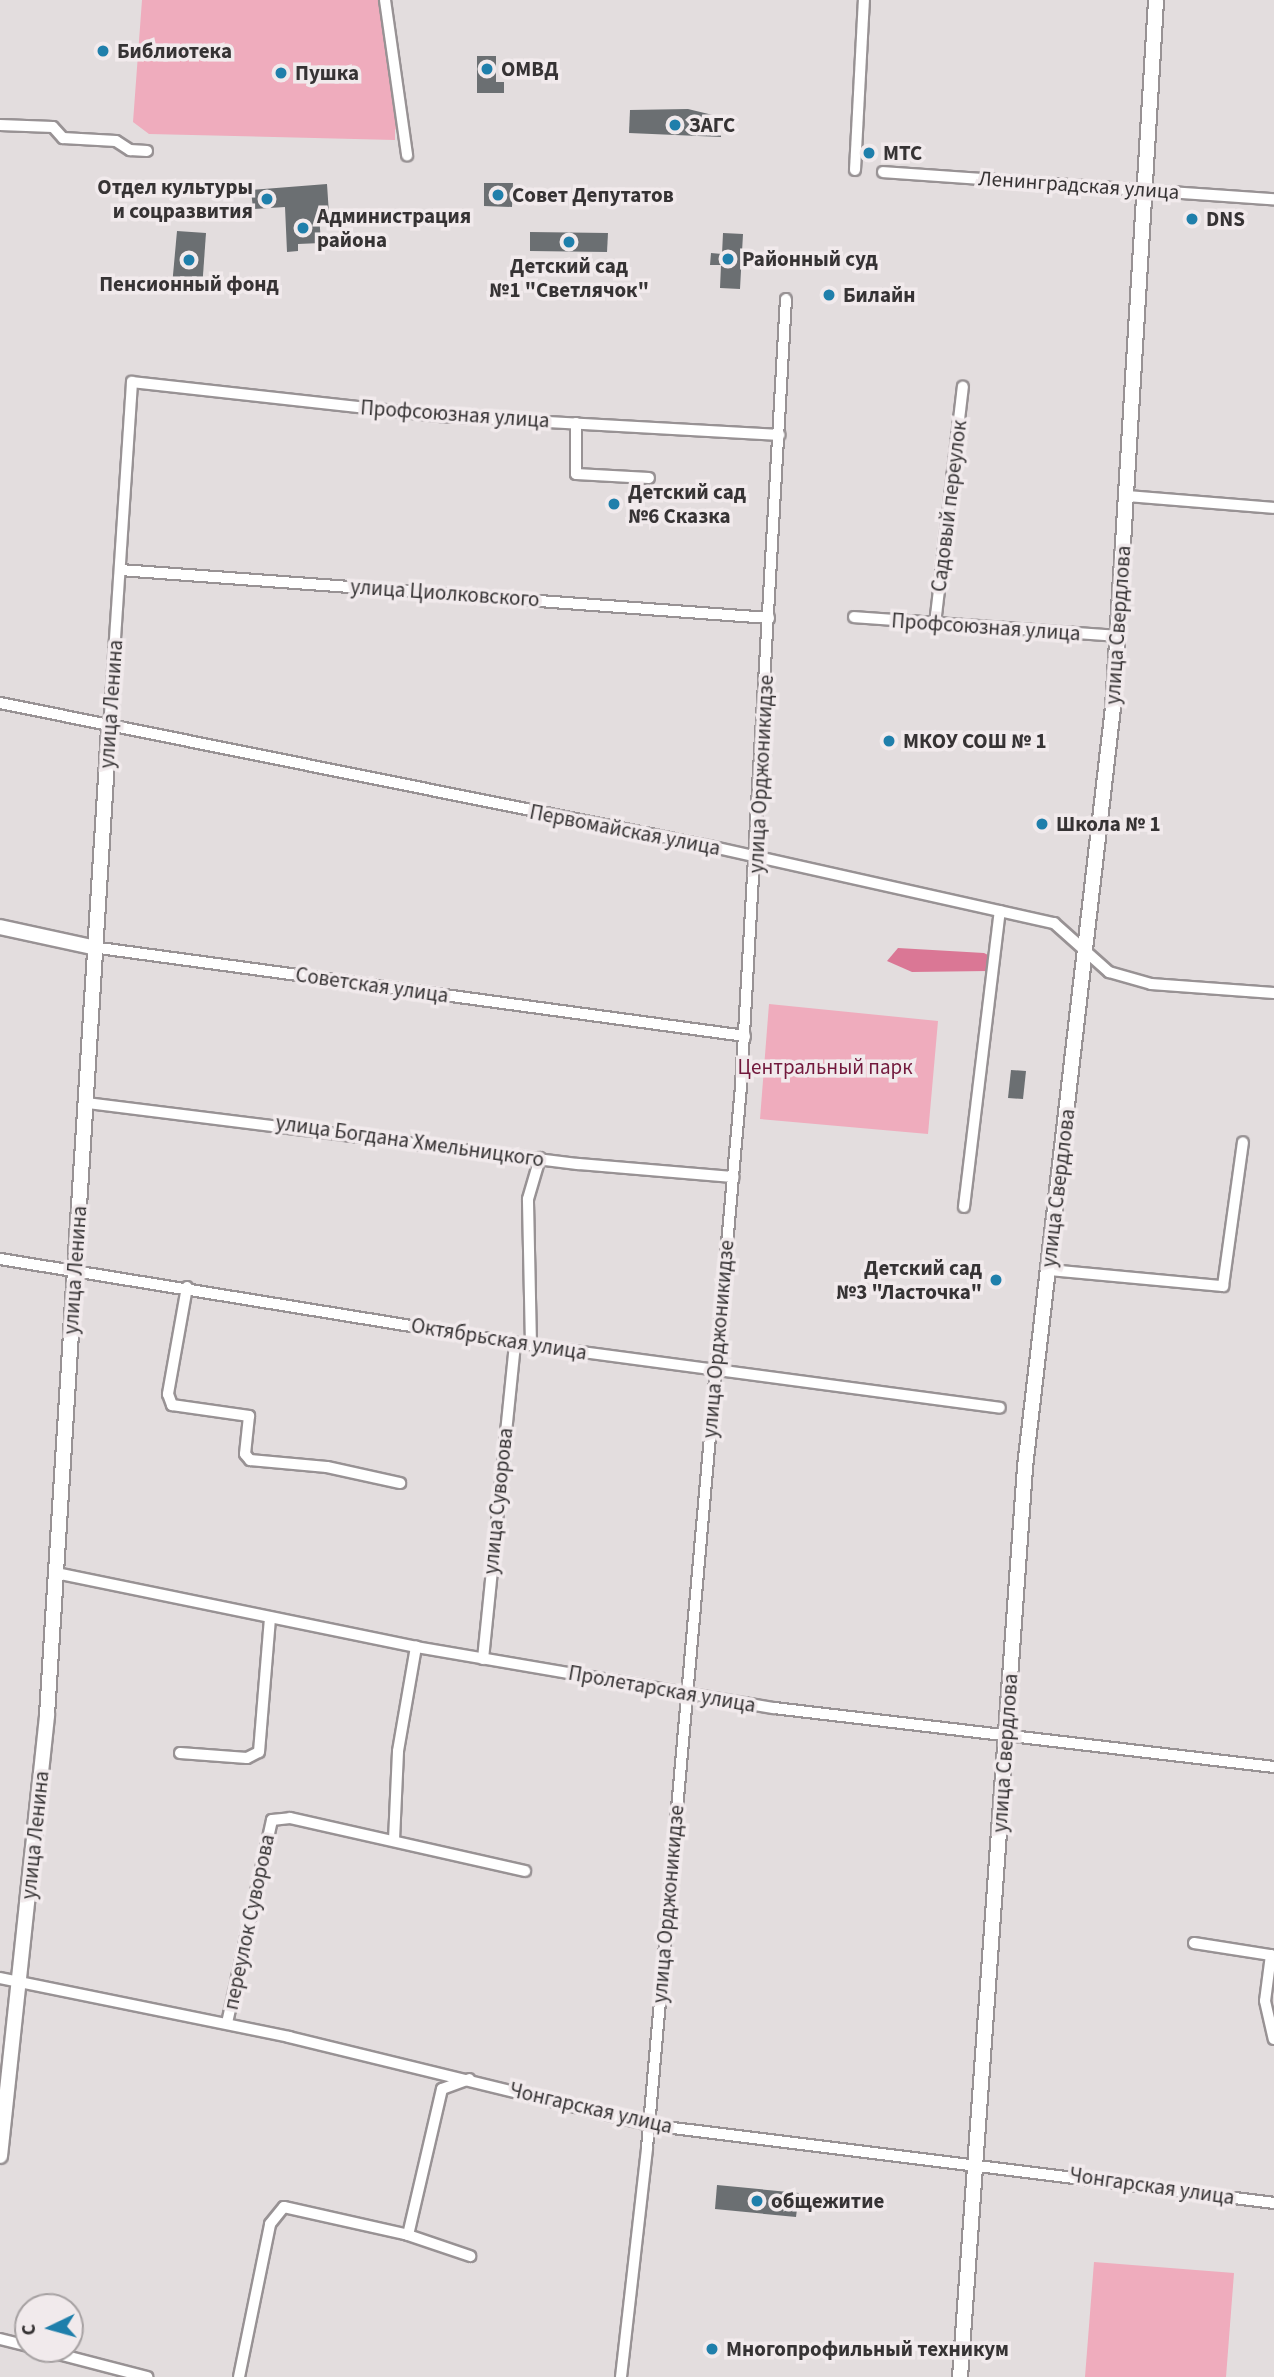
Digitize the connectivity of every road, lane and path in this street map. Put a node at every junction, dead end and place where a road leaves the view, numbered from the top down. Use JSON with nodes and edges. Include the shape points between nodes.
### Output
{"nodes":[{"id":1,"x":385,"y":0,"type":"edge"},
{"id":2,"x":864,"y":0,"type":"edge"},
{"id":3,"x":1156,"y":0,"type":"edge"},
{"id":4,"x":0,"y":125,"type":"edge"},
{"id":5,"x":147,"y":151,"type":"dead end"},
{"id":6,"x":407,"y":155,"type":"dead end"},
{"id":7,"x":855,"y":170,"type":"dead end"},
{"id":8,"x":883,"y":172,"type":"dead end"},
{"id":9,"x":1144,"y":189,"type":"junction"},
{"id":10,"x":1274,"y":199,"type":"edge"},
{"id":11,"x":786,"y":299,"type":"dead end"},
{"id":12,"x":132,"y":382,"type":"joint"},
{"id":13,"x":963,"y":387,"type":"dead end"},
{"id":14,"x":576,"y":423,"type":"junction"},
{"id":15,"x":779,"y":435,"type":"junction"},
{"id":16,"x":649,"y":478,"type":"dead end"},
{"id":17,"x":1126,"y":496,"type":"junction"},
{"id":18,"x":1274,"y":508,"type":"edge"},
{"id":19,"x":120,"y":570,"type":"junction"},
{"id":20,"x":854,"y":617,"type":"dead end"},
{"id":21,"x":769,"y":618,"type":"junction"},
{"id":22,"x":935,"y":624,"type":"junction"},
{"id":23,"x":1117,"y":636,"type":"junction"},
{"id":24,"x":0,"y":703,"type":"edge"},
{"id":25,"x":110,"y":729,"type":"junction"},
{"id":26,"x":758,"y":858,"type":"junction"},
{"id":27,"x":1000,"y":911,"type":"junction"},
{"id":28,"x":0,"y":927,"type":"edge"},
{"id":29,"x":92,"y":947,"type":"junction"},
{"id":30,"x":1086,"y":947,"type":"junction"},
{"id":31,"x":1274,"y":993,"type":"edge"},
{"id":32,"x":745,"y":1035,"type":"junction"},
{"id":33,"x":87,"y":1102,"type":"junction"},
{"id":34,"x":1243,"y":1142,"type":"dead end"},
{"id":35,"x":540,"y":1158,"type":"junction"},
{"id":36,"x":733,"y":1177,"type":"junction"},
{"id":37,"x":964,"y":1207,"type":"dead end"},
{"id":38,"x":0,"y":1259,"type":"edge"},
{"id":39,"x":74,"y":1270,"type":"junction"},
{"id":40,"x":1049,"y":1270,"type":"junction"},
{"id":41,"x":187,"y":1287,"type":"junction"},
{"id":42,"x":515,"y":1343,"type":"junction"},
{"id":43,"x":531,"y":1345,"type":"junction"},
{"id":44,"x":714,"y":1370,"type":"junction"},
{"id":45,"x":1000,"y":1408,"type":"dead end"},
{"id":46,"x":400,"y":1483,"type":"dead end"},
{"id":47,"x":56,"y":1573,"type":"junction"},
{"id":48,"x":270,"y":1617,"type":"junction"},
{"id":49,"x":416,"y":1647,"type":"junction"},
{"id":50,"x":483,"y":1659,"type":"junction"},
{"id":51,"x":686,"y":1692,"type":"junction"},
{"id":52,"x":1006,"y":1734,"type":"junction"},
{"id":53,"x":180,"y":1753,"type":"dead end"},
{"id":54,"x":1274,"y":1767,"type":"edge"},
{"id":55,"x":394,"y":1840,"type":"junction"},
{"id":56,"x":525,"y":1871,"type":"dead end"},
{"id":57,"x":1194,"y":1943,"type":"dead end"},
{"id":58,"x":0,"y":1978,"type":"edge"},
{"id":59,"x":19,"y":1982,"type":"junction"},
{"id":60,"x":227,"y":2023,"type":"junction"},
{"id":61,"x":1274,"y":2039,"type":"edge"},
{"id":62,"x":470,"y":2079,"type":"junction"},
{"id":63,"x":649,"y":2125,"type":"junction"},
{"id":64,"x":0,"y":2156,"type":"edge"},
{"id":65,"x":973,"y":2161,"type":"junction"},
{"id":66,"x":1274,"y":2203,"type":"edge"},
{"id":67,"x":408,"y":2235,"type":"junction"},
{"id":68,"x":470,"y":2256,"type":"dead end"},
{"id":69,"x":84,"y":2361,"type":"edge"},
{"id":70,"x":147,"y":2377,"type":"edge"},
{"id":71,"x":239,"y":2377,"type":"edge"},
{"id":72,"x":621,"y":2377,"type":"edge"},
{"id":73,"x":960,"y":2377,"type":"edge"}],
"edges":[{"from":1,"to":6,"type":"street"},
{"from":2,"to":7,"type":"street"},
{"from":3,"to":9,"type":"street","name":"улица Свердлова"},
{"from":4,"to":5,"type":"street","via":[[53,127],[63,138],[116,141],[130,150]]},
{"from":8,"to":9,"type":"street","name":"Ленинградская улица"},
{"from":9,"to":10,"type":"street","name":"Ленинградская улица"},
{"from":9,"to":17,"type":"street","name":"улица Свердлова"},
{"from":11,"to":15,"type":"street","name":"улица Орджоникидзе"},
{"from":12,"to":14,"type":"street","name":"Профсоюзная улица","via":[[441,416]]},
{"from":12,"to":19,"type":"street","name":"улица Ленина"},
{"from":13,"to":22,"type":"street","name":"Садовый переулок"},
{"from":14,"to":15,"type":"street","name":"Профсоюзная улица"},
{"from":14,"to":16,"type":"street","via":[[576,474]]},
{"from":15,"to":21,"type":"street","name":"улица Орджоникидзе"},
{"from":17,"to":18,"type":"street"},
{"from":17,"to":23,"type":"street","name":"улица Свердлова"},
{"from":19,"to":21,"type":"street","name":"улица Циолковского"},
{"from":19,"to":25,"type":"street","name":"улица Ленина"},
{"from":20,"to":22,"type":"street","name":"Профсоюзная улица"},
{"from":21,"to":26,"type":"street","name":"улица Орджоникидзе"},
{"from":22,"to":23,"type":"street","name":"Профсоюзная улица"},
{"from":23,"to":30,"type":"street","name":"улица Свердлова"},
{"from":24,"to":25,"type":"street","name":"Первомайская улица"},
{"from":25,"to":26,"type":"street","name":"Первомайская улица"},
{"from":25,"to":29,"type":"street","name":"улица Ленина"},
{"from":26,"to":27,"type":"street","name":"Первомайская улица"},
{"from":26,"to":32,"type":"street","name":"улица Орджоникидзе"},
{"from":27,"to":30,"type":"street","name":"Первомайская улица","via":[[1054,923]]},
{"from":27,"to":37,"type":"street"},
{"from":28,"to":29,"type":"street","name":"Советская улица"},
{"from":29,"to":32,"type":"street","name":"Советская улица"},
{"from":29,"to":33,"type":"street","name":"улица Ленина"},
{"from":30,"to":31,"type":"street","name":"Первомайская улица","via":[[1109,972],[1151,984]]},
{"from":30,"to":40,"type":"street","name":"улица Свердлова"},
{"from":32,"to":36,"type":"street","name":"улица Орджоникидзе"},
{"from":33,"to":35,"type":"street","name":"улица Богдана Хмельницкого"},
{"from":33,"to":39,"type":"street","name":"улица Ленина"},
{"from":34,"to":40,"type":"street","via":[[1223,1286]]},
{"from":35,"to":36,"type":"street","name":"улица Богдана Хмельницкого"},
{"from":35,"to":43,"type":"street","via":[[528,1199]]},
{"from":36,"to":44,"type":"street","name":"улица Орджоникидзе"},
{"from":38,"to":39,"type":"street","name":"Октябрьская улица"},
{"from":39,"to":41,"type":"street","name":"Октябрьская улица"},
{"from":39,"to":47,"type":"street","name":"улица Ленина"},
{"from":40,"to":52,"type":"street","name":"улица Свердлова","via":[[1025,1467]]},
{"from":41,"to":42,"type":"street","name":"Октябрьская улица"},
{"from":41,"to":46,"type":"street","via":[[167,1394],[172,1405],[249,1416],[245,1454],[250,1461],[327,1467]]},
{"from":42,"to":43,"type":"street","name":"Октябрьская улица"},
{"from":42,"to":50,"type":"street","name":"улица Суворова"},
{"from":43,"to":44,"type":"street","name":"Октябрьская улица"},
{"from":44,"to":45,"type":"street","name":"Октябрьская улица"},
{"from":44,"to":51,"type":"street","name":"улица Орджоникидзе"},
{"from":47,"to":48,"type":"street","name":"Пролетарская улица"},
{"from":47,"to":59,"type":"street","name":"улица Ленина"},
{"from":48,"to":49,"type":"street","name":"Пролетарская улица"},
{"from":48,"to":53,"type":"street","via":[[259,1752],[247,1758]]},
{"from":49,"to":50,"type":"street","name":"Пролетарская улица"},
{"from":49,"to":55,"type":"street","via":[[398,1751]]},
{"from":50,"to":51,"type":"street","name":"Пролетарская улица"},
{"from":51,"to":52,"type":"street","name":"Пролетарская улица","via":[[836,1716]]},
{"from":51,"to":63,"type":"street","name":"улица Орджоникидзе"},
{"from":52,"to":54,"type":"street","name":"Пролетарская улица"},
{"from":52,"to":65,"type":"street","name":"улица Свердлова"},
{"from":55,"to":56,"type":"street","name":"переулок Суворова"},
{"from":55,"to":60,"type":"street","name":"переулок Суворова","via":[[285,1817],[272,1820]]},
{"from":57,"to":61,"type":"street","via":[[1271,1955],[1265,2001]]},
{"from":58,"to":59,"type":"street","name":"Чонгарская улица"},
{"from":59,"to":60,"type":"street","name":"Чонгарская улица"},
{"from":59,"to":64,"type":"street","name":"улица Ленина"},
{"from":60,"to":62,"type":"street","name":"Чонгарская улица"},
{"from":62,"to":63,"type":"street","name":"Чонгарская улица"},
{"from":62,"to":67,"type":"street","via":[[442,2089]]},
{"from":63,"to":65,"type":"street","name":"Чонгарская улица"},
{"from":63,"to":72,"type":"street","name":"улица Орджоникидзе"},
{"from":65,"to":66,"type":"street","name":"Чонгарская улица"},
{"from":65,"to":73,"type":"street","name":"улица Свердлова"},
{"from":67,"to":68,"type":"street"},
{"from":67,"to":71,"type":"street","via":[[284,2207],[270,2224]]},
{"from":69,"to":70,"type":"street"}]}
